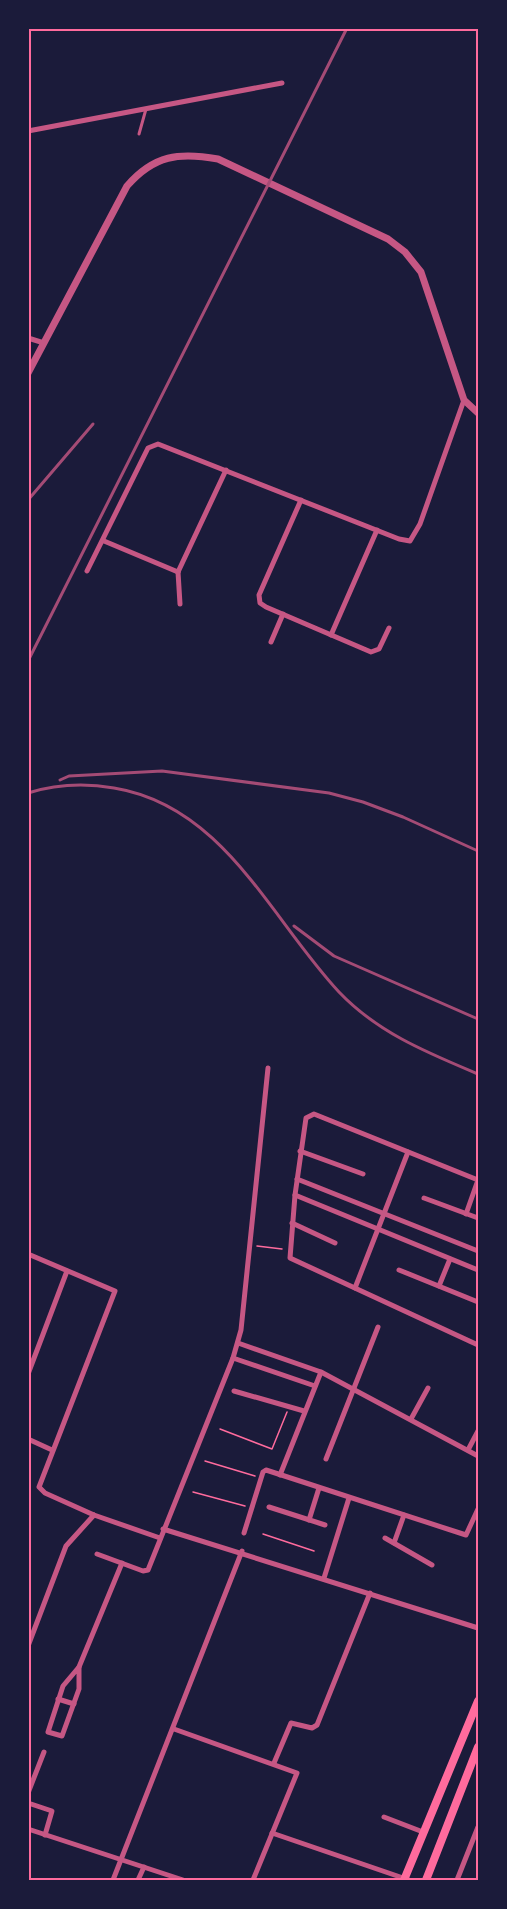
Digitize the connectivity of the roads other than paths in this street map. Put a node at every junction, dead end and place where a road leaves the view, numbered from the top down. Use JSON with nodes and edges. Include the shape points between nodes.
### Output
{"nodes":[{"id":1,"x":282,"y":83,"type":"dead end"},
{"id":2,"x":146,"y":109,"type":"junction"},
{"id":3,"x":28,"y":131,"type":"edge"},
{"id":4,"x":139,"y":134,"type":"dead end"},
{"id":5,"x":28,"y":338,"type":"edge"},
{"id":6,"x":44,"y":343,"type":"junction"},
{"id":7,"x":28,"y":374,"type":"edge"},
{"id":8,"x":464,"y":400,"type":"junction"},
{"id":9,"x":478,"y":412,"type":"edge"},
{"id":10,"x":226,"y":470,"type":"junction"},
{"id":11,"x":301,"y":500,"type":"junction"},
{"id":12,"x":377,"y":530,"type":"junction"},
{"id":13,"x":104,"y":541,"type":"junction"},
{"id":14,"x":87,"y":571,"type":"dead end"},
{"id":15,"x":178,"y":572,"type":"junction"},
{"id":16,"x":180,"y":604,"type":"dead end"},
{"id":17,"x":284,"y":614,"type":"junction"},
{"id":18,"x":389,"y":628,"type":"dead end"},
{"id":19,"x":331,"y":635,"type":"junction"},
{"id":20,"x":271,"y":642,"type":"dead end"},
{"id":21,"x":268,"y":1068,"type":"dead end"},
{"id":22,"x":300,"y":1151,"type":"junction"},
{"id":23,"x":408,"y":1152,"type":"junction"},
{"id":24,"x":363,"y":1174,"type":"dead end"},
{"id":25,"x":297,"y":1179,"type":"junction"},
{"id":26,"x":478,"y":1180,"type":"edge"},
{"id":27,"x":295,"y":1195,"type":"junction"},
{"id":28,"x":424,"y":1198,"type":"dead end"},
{"id":29,"x":385,"y":1214,"type":"junction"},
{"id":30,"x":466,"y":1214,"type":"junction"},
{"id":31,"x":478,"y":1218,"type":"edge"},
{"id":32,"x":292,"y":1223,"type":"junction"},
{"id":33,"x":379,"y":1229,"type":"junction"},
{"id":34,"x":335,"y":1243,"type":"dead end"},
{"id":35,"x":478,"y":1251,"type":"edge"},
{"id":36,"x":29,"y":1255,"type":"edge"},
{"id":37,"x":450,"y":1259,"type":"junction"},
{"id":38,"x":399,"y":1270,"type":"dead end"},
{"id":39,"x":478,"y":1270,"type":"edge"},
{"id":40,"x":67,"y":1271,"type":"junction"},
{"id":41,"x":439,"y":1286,"type":"junction"},
{"id":42,"x":355,"y":1288,"type":"junction"},
{"id":43,"x":478,"y":1302,"type":"edge"},
{"id":44,"x":378,"y":1327,"type":"dead end"},
{"id":45,"x":238,"y":1343,"type":"junction"},
{"id":46,"x":478,"y":1344,"type":"edge"},
{"id":47,"x":233,"y":1358,"type":"junction"},
{"id":48,"x":321,"y":1372,"type":"junction"},
{"id":49,"x":28,"y":1374,"type":"edge"},
{"id":50,"x":315,"y":1386,"type":"junction"},
{"id":51,"x":428,"y":1388,"type":"dead end"},
{"id":52,"x":354,"y":1390,"type":"junction"},
{"id":53,"x":234,"y":1391,"type":"dead end"},
{"id":54,"x":304,"y":1411,"type":"junction"},
{"id":55,"x":411,"y":1419,"type":"junction"},
{"id":56,"x":478,"y":1434,"type":"edge"},
{"id":57,"x":28,"y":1439,"type":"edge"},
{"id":58,"x":52,"y":1450,"type":"junction"},
{"id":59,"x":468,"y":1450,"type":"junction"},
{"id":60,"x":478,"y":1456,"type":"edge"},
{"id":61,"x":326,"y":1459,"type":"dead end"},
{"id":62,"x":280,"y":1475,"type":"junction"},
{"id":63,"x":319,"y":1488,"type":"junction"},
{"id":64,"x":349,"y":1498,"type":"junction"},
{"id":65,"x":269,"y":1507,"type":"dead end"},
{"id":66,"x":478,"y":1509,"type":"edge"},
{"id":67,"x":94,"y":1515,"type":"junction"},
{"id":68,"x":404,"y":1515,"type":"junction"},
{"id":69,"x":309,"y":1520,"type":"junction"},
{"id":70,"x":325,"y":1525,"type":"dead end"},
{"id":71,"x":163,"y":1528,"type":"junction"},
{"id":72,"x":244,"y":1533,"type":"dead end"},
{"id":73,"x":160,"y":1538,"type":"junction"},
{"id":74,"x":385,"y":1538,"type":"dead end"},
{"id":75,"x":394,"y":1543,"type":"junction"},
{"id":76,"x":243,"y":1551,"type":"junction"},
{"id":77,"x":97,"y":1554,"type":"dead end"},
{"id":78,"x":122,"y":1563,"type":"junction"},
{"id":79,"x":432,"y":1565,"type":"dead end"},
{"id":80,"x":324,"y":1578,"type":"junction"},
{"id":81,"x":370,"y":1593,"type":"junction"},
{"id":82,"x":478,"y":1628,"type":"edge"},
{"id":83,"x":28,"y":1646,"type":"edge"},
{"id":84,"x":79,"y":1667,"type":"junction"},
{"id":85,"x":58,"y":1699,"type":"junction"},
{"id":86,"x":478,"y":1701,"type":"edge"},
{"id":87,"x":74,"y":1704,"type":"junction"},
{"id":88,"x":174,"y":1729,"type":"junction"},
{"id":89,"x":478,"y":1747,"type":"edge"},
{"id":90,"x":44,"y":1752,"type":"dead end"},
{"id":91,"x":274,"y":1763,"type":"junction"},
{"id":92,"x":28,"y":1794,"type":"edge"},
{"id":93,"x":28,"y":1803,"type":"edge"},
{"id":94,"x":384,"y":1817,"type":"dead end"},
{"id":95,"x":478,"y":1827,"type":"edge"},
{"id":96,"x":28,"y":1828,"type":"edge"},
{"id":97,"x":423,"y":1832,"type":"junction"},
{"id":98,"x":272,"y":1833,"type":"junction"},
{"id":99,"x":45,"y":1834,"type":"junction"},
{"id":100,"x":122,"y":1860,"type":"junction"},
{"id":101,"x":144,"y":1867,"type":"junction"},
{"id":102,"x":406,"y":1880,"type":"edge"},
{"id":103,"x":112,"y":1881,"type":"edge"},
{"id":104,"x":138,"y":1881,"type":"edge"},
{"id":105,"x":183,"y":1881,"type":"edge"},
{"id":106,"x":253,"y":1881,"type":"edge"},
{"id":107,"x":426,"y":1881,"type":"edge"},
{"id":108,"x":457,"y":1881,"type":"edge"}],
"edges":[{"from":1,"to":2,"type":"street"},
{"from":2,"to":3,"type":"street"},
{"from":2,"to":4,"type":"lane"},
{"from":5,"to":6,"type":"street"},
{"from":6,"to":7,"type":"street"},
{"from":6,"to":8,"type":"street","via":[[115,204],[141,170],[179,155],[218,159],[388,239],[405,252],[421,272]]},
{"from":8,"to":9,"type":"street"},
{"from":8,"to":12,"type":"street","via":[[420,524],[410,541]]},
{"from":10,"to":11,"type":"street"},
{"from":10,"to":13,"type":"street","via":[[153,445],[148,448]]},
{"from":10,"to":15,"type":"street"},
{"from":11,"to":12,"type":"street"},
{"from":11,"to":17,"type":"street","via":[[259,595],[260,603]]},
{"from":12,"to":19,"type":"street"},
{"from":13,"to":14,"type":"street"},
{"from":13,"to":15,"type":"street"},
{"from":15,"to":16,"type":"street"},
{"from":17,"to":19,"type":"street"},
{"from":17,"to":20,"type":"street"},
{"from":18,"to":19,"type":"street","via":[[379,649],[370,652]]},
{"from":21,"to":45,"type":"street"},
{"from":22,"to":23,"type":"street","via":[[304,1121],[314,1114]]},
{"from":22,"to":24,"type":"street"},
{"from":22,"to":25,"type":"street"},
{"from":23,"to":26,"type":"street"},
{"from":23,"to":29,"type":"street"},
{"from":25,"to":27,"type":"street"},
{"from":25,"to":29,"type":"street"},
{"from":26,"to":30,"type":"street"},
{"from":27,"to":32,"type":"street"},
{"from":27,"to":33,"type":"street"},
{"from":28,"to":30,"type":"street"},
{"from":29,"to":33,"type":"street"},
{"from":29,"to":35,"type":"street"},
{"from":30,"to":31,"type":"street"},
{"from":32,"to":34,"type":"street"},
{"from":32,"to":42,"type":"street","via":[[292,1260]]},
{"from":33,"to":37,"type":"street"},
{"from":33,"to":42,"type":"street"},
{"from":36,"to":40,"type":"street"},
{"from":37,"to":39,"type":"street"},
{"from":37,"to":41,"type":"street"},
{"from":38,"to":41,"type":"street"},
{"from":40,"to":49,"type":"street"},
{"from":40,"to":58,"type":"street","via":[[115,1291]]},
{"from":41,"to":43,"type":"street"},
{"from":42,"to":46,"type":"street"},
{"from":44,"to":52,"type":"street"},
{"from":45,"to":47,"type":"street"},
{"from":45,"to":48,"type":"street"},
{"from":47,"to":50,"type":"street"},
{"from":47,"to":71,"type":"street"},
{"from":48,"to":50,"type":"street"},
{"from":48,"to":52,"type":"street"},
{"from":50,"to":54,"type":"street"},
{"from":51,"to":55,"type":"street"},
{"from":52,"to":55,"type":"street"},
{"from":52,"to":61,"type":"street"},
{"from":53,"to":54,"type":"street"},
{"from":54,"to":62,"type":"street"},
{"from":55,"to":59,"type":"street"},
{"from":56,"to":59,"type":"street"},
{"from":57,"to":58,"type":"street"},
{"from":58,"to":67,"type":"street","via":[[39,1484],[41,1491]]},
{"from":59,"to":60,"type":"street"},
{"from":62,"to":63,"type":"street"},
{"from":62,"to":72,"type":"street","via":[[265,1470]]},
{"from":63,"to":64,"type":"street"},
{"from":63,"to":69,"type":"street"},
{"from":64,"to":68,"type":"street"},
{"from":64,"to":80,"type":"street"},
{"from":65,"to":69,"type":"street"},
{"from":66,"to":68,"type":"street","via":[[466,1535]]},
{"from":67,"to":73,"type":"street"},
{"from":67,"to":83,"type":"street","via":[[66,1546]]},
{"from":68,"to":75,"type":"street"},
{"from":69,"to":70,"type":"street"},
{"from":71,"to":73,"type":"street"},
{"from":71,"to":76,"type":"street"},
{"from":73,"to":78,"type":"street","via":[[147,1571]]},
{"from":74,"to":75,"type":"street"},
{"from":75,"to":79,"type":"street"},
{"from":76,"to":80,"type":"street"},
{"from":76,"to":88,"type":"street"},
{"from":77,"to":78,"type":"street"},
{"from":78,"to":84,"type":"street"},
{"from":80,"to":81,"type":"street"},
{"from":81,"to":82,"type":"street"},
{"from":81,"to":91,"type":"street","via":[[317,1725],[312,1728],[291,1723]]},
{"from":84,"to":85,"type":"street","via":[[66,1681]]},
{"from":84,"to":87,"type":"street","via":[[80,1685]]},
{"from":85,"to":87,"type":"street"},
{"from":85,"to":87,"type":"street","via":[[46,1730],[54,1735],[63,1736]]},
{"from":86,"to":97,"type":"main road"},
{"from":88,"to":91,"type":"street"},
{"from":88,"to":100,"type":"street"},
{"from":89,"to":107,"type":"main road"},
{"from":90,"to":92,"type":"street"},
{"from":91,"to":98,"type":"street","via":[[295,1770],[297,1775]]},
{"from":93,"to":99,"type":"street","via":[[52,1811]]},
{"from":94,"to":97,"type":"street"},
{"from":95,"to":108,"type":"street"},
{"from":96,"to":99,"type":"street"},
{"from":97,"to":102,"type":"main road"},
{"from":98,"to":102,"type":"street"},
{"from":98,"to":106,"type":"street"},
{"from":99,"to":100,"type":"street"},
{"from":100,"to":101,"type":"street"},
{"from":100,"to":103,"type":"street"},
{"from":101,"to":104,"type":"street"},
{"from":101,"to":105,"type":"street"}]}
